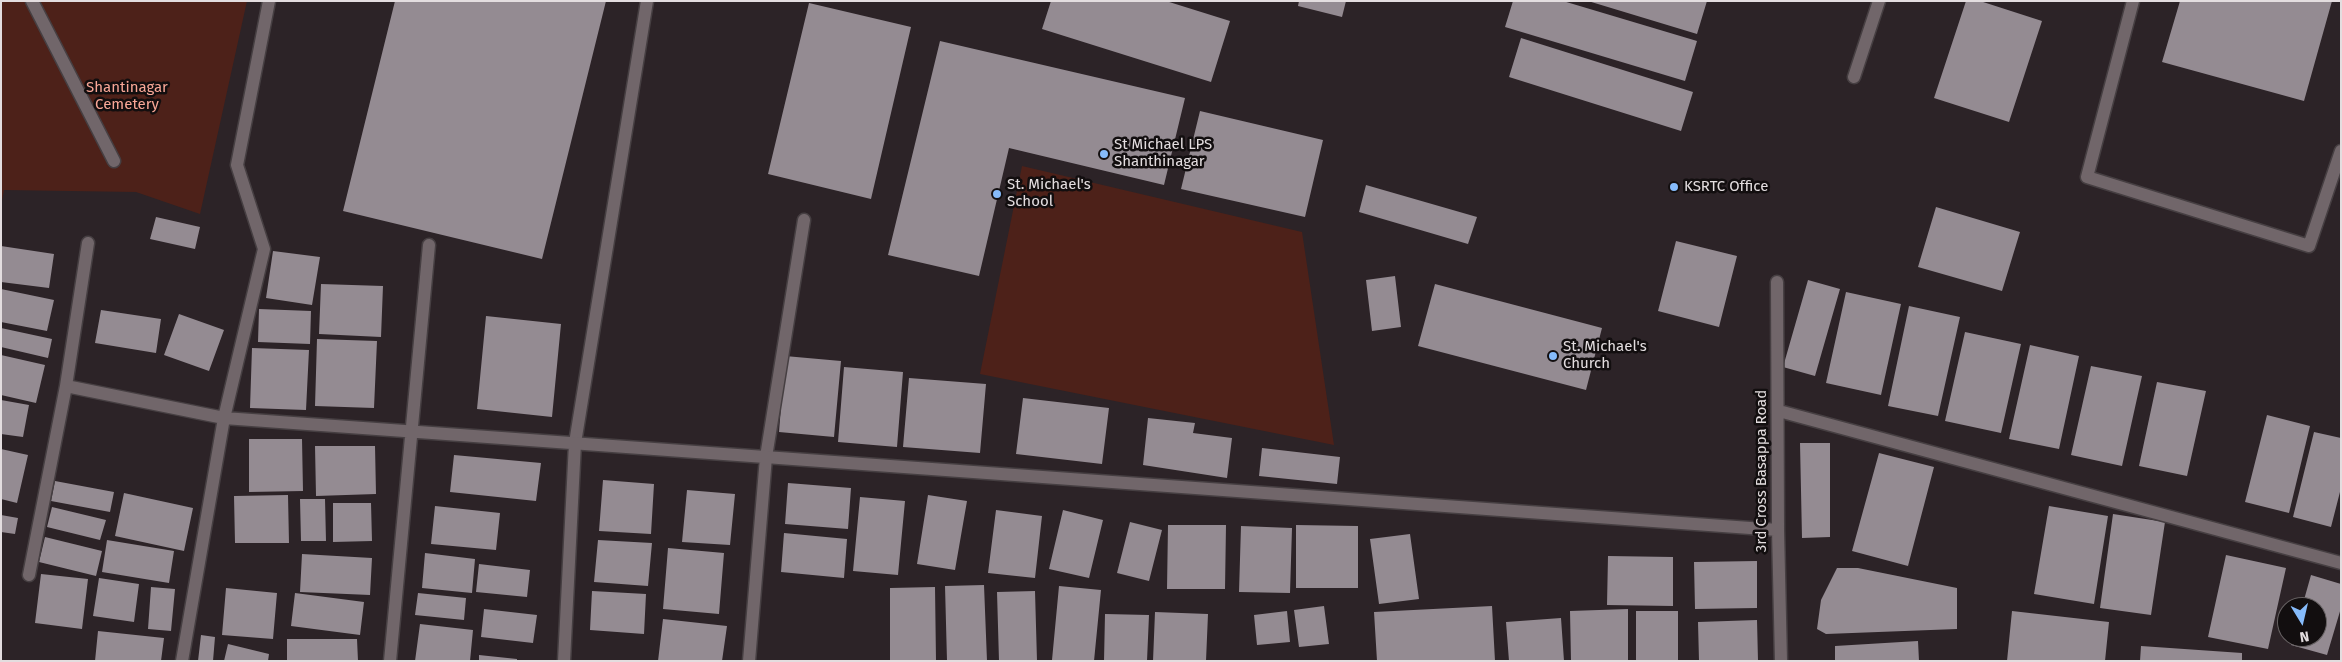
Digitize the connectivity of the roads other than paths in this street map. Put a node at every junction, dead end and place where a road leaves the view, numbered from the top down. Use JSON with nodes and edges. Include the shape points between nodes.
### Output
{"nodes":[{"id":1,"x":32,"y":1,"type":"edge"},
{"id":2,"x":270,"y":1,"type":"edge"},
{"id":3,"x":647,"y":1,"type":"edge"},
{"id":4,"x":1879,"y":1,"type":"edge"},
{"id":5,"x":2133,"y":1,"type":"edge"},
{"id":6,"x":1854,"y":77,"type":"dead end"},
{"id":7,"x":2341,"y":151,"type":"edge"},
{"id":8,"x":114,"y":162,"type":"dead end"},
{"id":9,"x":804,"y":220,"type":"dead end"},
{"id":10,"x":88,"y":243,"type":"dead end"},
{"id":11,"x":429,"y":245,"type":"dead end"},
{"id":12,"x":1777,"y":282,"type":"dead end"},
{"id":13,"x":66,"y":386,"type":"junction"},
{"id":14,"x":1779,"y":411,"type":"junction"},
{"id":15,"x":224,"y":418,"type":"junction"},
{"id":16,"x":412,"y":432,"type":"junction"},
{"id":17,"x":575,"y":443,"type":"junction"},
{"id":18,"x":766,"y":457,"type":"junction"},
{"id":19,"x":1778,"y":530,"type":"junction"},
{"id":20,"x":2341,"y":564,"type":"edge"},
{"id":21,"x":29,"y":575,"type":"dead end"},
{"id":22,"x":182,"y":661,"type":"edge"},
{"id":23,"x":390,"y":661,"type":"edge"},
{"id":24,"x":564,"y":661,"type":"edge"},
{"id":25,"x":749,"y":661,"type":"edge"},
{"id":26,"x":1781,"y":661,"type":"edge"}],
"edges":[{"from":1,"to":8,"type":"street"},
{"from":2,"to":15,"type":"street","via":[[237,164],[264,249]]},
{"from":3,"to":17,"type":"street"},
{"from":4,"to":6,"type":"street"},
{"from":5,"to":7,"type":"street","via":[[2087,177],[2309,246]]},
{"from":9,"to":18,"type":"street"},
{"from":10,"to":13,"type":"street"},
{"from":11,"to":16,"type":"street"},
{"from":12,"to":14,"type":"street","name":"3rd Cross Basappa Road"},
{"from":13,"to":15,"type":"street"},
{"from":13,"to":21,"type":"street"},
{"from":14,"to":19,"type":"street","name":"3rd Cross Basappa Road"},
{"from":14,"to":20,"type":"street"},
{"from":15,"to":16,"type":"street"},
{"from":15,"to":22,"type":"street"},
{"from":16,"to":17,"type":"street"},
{"from":16,"to":23,"type":"street"},
{"from":17,"to":18,"type":"street"},
{"from":17,"to":24,"type":"street"},
{"from":18,"to":19,"type":"street"},
{"from":18,"to":25,"type":"street"},
{"from":19,"to":26,"type":"street","name":"3rd Cross Basappa Road"}]}
